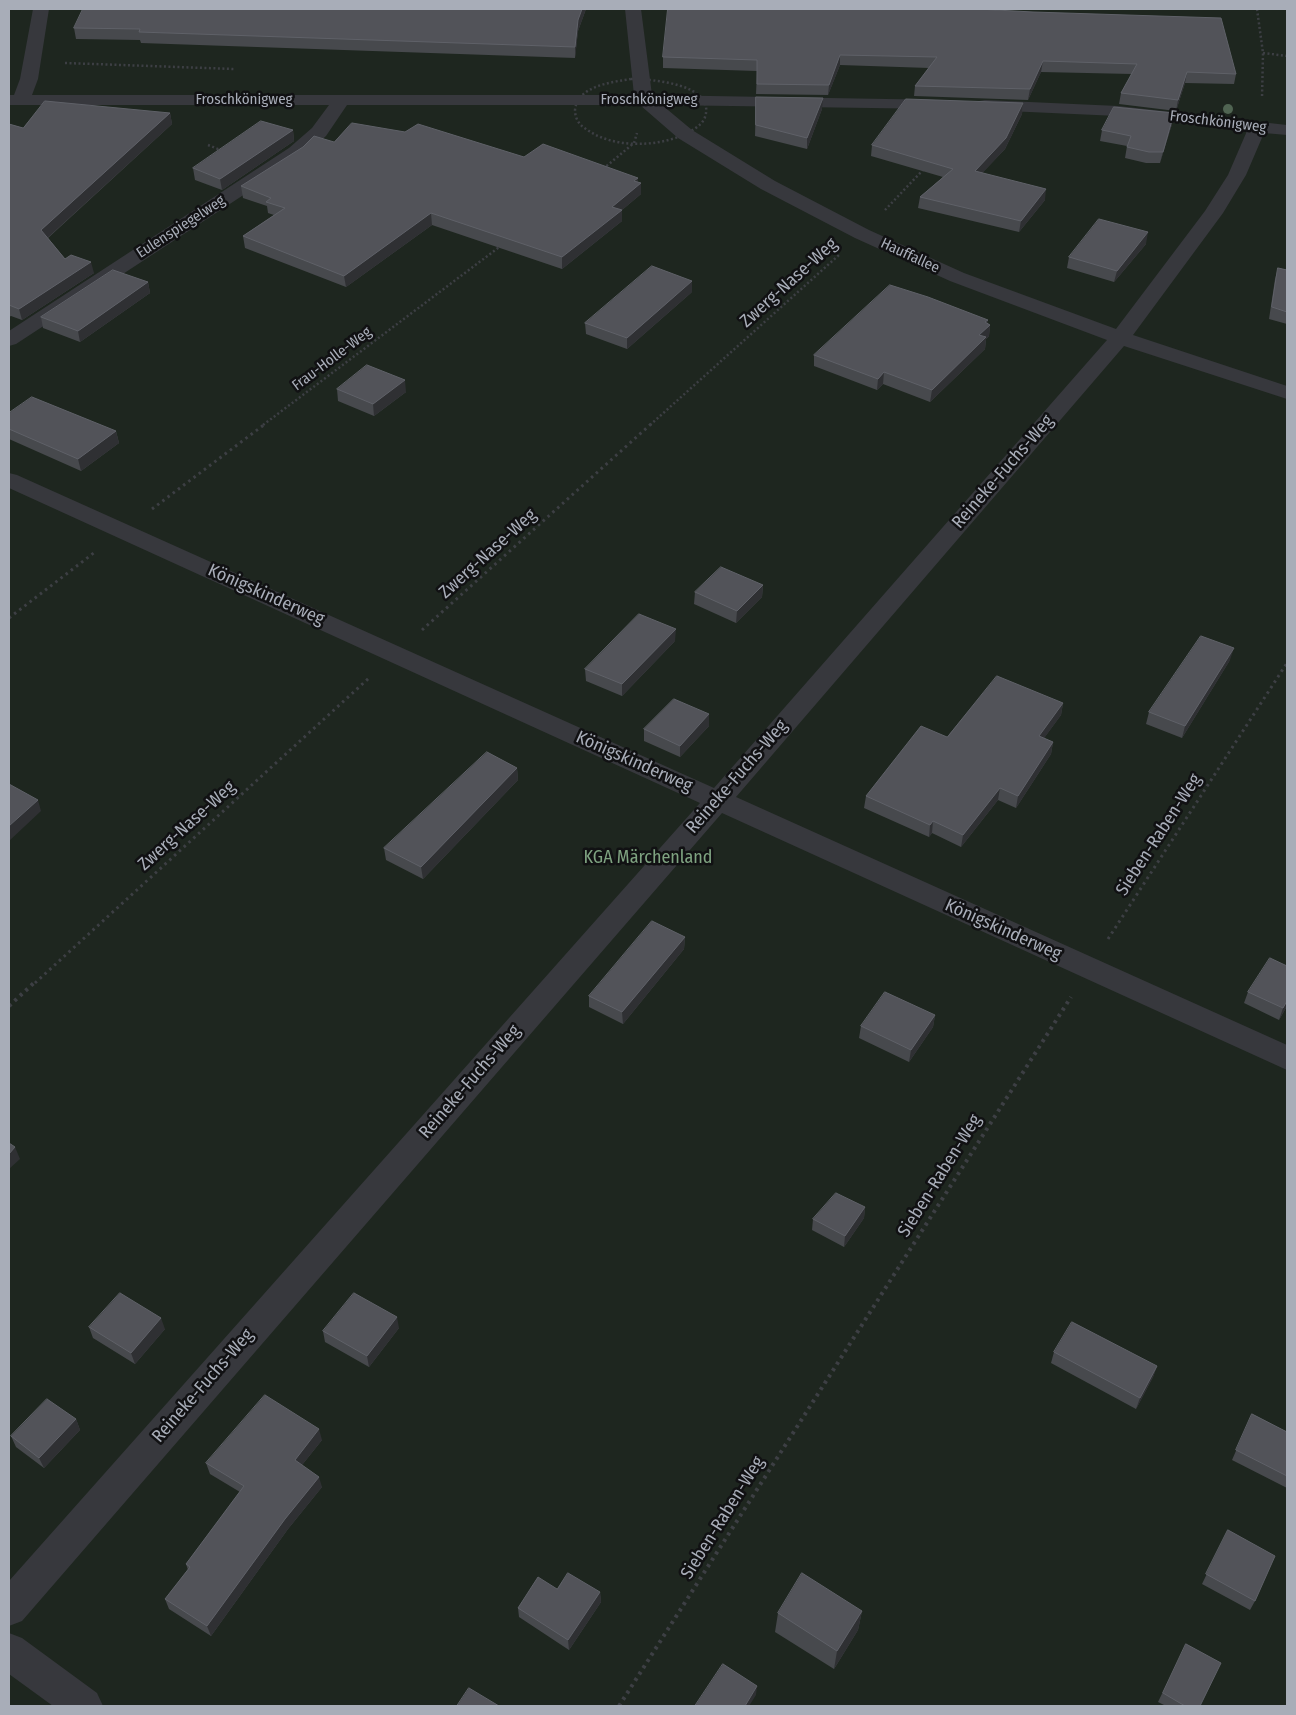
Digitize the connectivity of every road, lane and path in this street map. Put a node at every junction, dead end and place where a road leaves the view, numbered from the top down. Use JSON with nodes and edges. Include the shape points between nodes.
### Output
{"nodes":[{"id":1,"x":41,"y":9,"type":"edge"},
{"id":2,"x":633,"y":9,"type":"edge"},
{"id":3,"x":1256,"y":9,"type":"edge"},
{"id":4,"x":1263,"y":52,"type":"junction"},
{"id":5,"x":1287,"y":56,"type":"edge"},
{"id":6,"x":15,"y":99,"type":"edge"},
{"id":7,"x":644,"y":100,"type":"junction"},
{"id":8,"x":341,"y":101,"type":"junction"},
{"id":9,"x":1258,"y":126,"type":"junction"},
{"id":10,"x":1287,"y":130,"type":"edge"},
{"id":11,"x":923,"y":170,"type":"edge"},
{"id":12,"x":600,"y":171,"type":"edge"},
{"id":13,"x":862,"y":234,"type":"junction"},
{"id":14,"x":504,"y":243,"type":"edge"},
{"id":15,"x":1120,"y":338,"type":"junction"},
{"id":16,"x":9,"y":340,"type":"edge"},
{"id":17,"x":1287,"y":393,"type":"edge"},
{"id":18,"x":9,"y":480,"type":"edge"},
{"id":19,"x":124,"y":530,"type":"junction"},
{"id":20,"x":9,"y":618,"type":"edge"},
{"id":21,"x":396,"y":654,"type":"junction"},
{"id":22,"x":1287,"y":663,"type":"edge"},
{"id":23,"x":718,"y":800,"type":"junction"},
{"id":24,"x":1089,"y":969,"type":"junction"},
{"id":25,"x":9,"y":1006,"type":"edge"},
{"id":26,"x":1287,"y":1058,"type":"edge"},
{"id":27,"x":9,"y":1608,"type":"edge"},
{"id":28,"x":9,"y":1651,"type":"edge"},
{"id":29,"x":84,"y":1706,"type":"edge"},
{"id":30,"x":619,"y":1706,"type":"edge"}],
"edges":[{"from":1,"to":6,"type":"lane","via":[[29,79]]},
{"from":2,"to":7,"type":"lane"},
{"from":3,"to":4,"type":"path"},
{"from":4,"to":5,"type":"path"},
{"from":4,"to":9,"type":"path"},
{"from":6,"to":8,"type":"lane","name":"Froschkönigweg"},
{"from":7,"to":8,"type":"lane","name":"Froschkönigweg"},
{"from":7,"to":9,"type":"lane","name":"Froschkönigweg","via":[[958,104],[1118,111]]},
{"from":7,"to":12,"type":"path","via":[[634,142]]},
{"from":7,"to":13,"type":"lane","name":"Hauffallee","via":[[685,134],[768,185]]},
{"from":8,"to":16,"type":"lane","name":"Eulenspiegelweg","via":[[319,132],[296,152]]},
{"from":9,"to":10,"type":"lane","name":"Froschkönigweg"},
{"from":9,"to":15,"type":"lane","name":"Reineke-Fuchs-Weg","via":[[1237,175],[1213,213]]},
{"from":11,"to":13,"type":"path","name":"Zwerg-Nase-Weg"},
{"from":13,"to":15,"type":"lane","name":"Hauffallee","via":[[957,277]]},
{"from":13,"to":21,"type":"path","name":"Zwerg-Nase-Weg"},
{"from":14,"to":19,"type":"path","name":"Frau-Holle-Weg"},
{"from":15,"to":17,"type":"lane","name":"Hauffallee"},
{"from":15,"to":23,"type":"lane","name":"Reineke-Fuchs-Weg"},
{"from":18,"to":19,"type":"lane","name":"Königskinderweg"},
{"from":19,"to":20,"type":"path","name":"Frau-Holle-Weg"},
{"from":19,"to":21,"type":"lane","name":"Königskinderweg"},
{"from":21,"to":23,"type":"lane","name":"Königskinderweg"},
{"from":21,"to":25,"type":"path","name":"Zwerg-Nase-Weg"},
{"from":22,"to":24,"type":"path","name":"Sieben-Raben-Weg"},
{"from":23,"to":24,"type":"lane","name":"Königskinderweg"},
{"from":23,"to":27,"type":"lane","name":"Reineke-Fuchs-Weg"},
{"from":24,"to":26,"type":"lane","name":"Königskinderweg"},
{"from":24,"to":30,"type":"path","name":"Sieben-Raben-Weg"},
{"from":28,"to":29,"type":"lane"}]}
